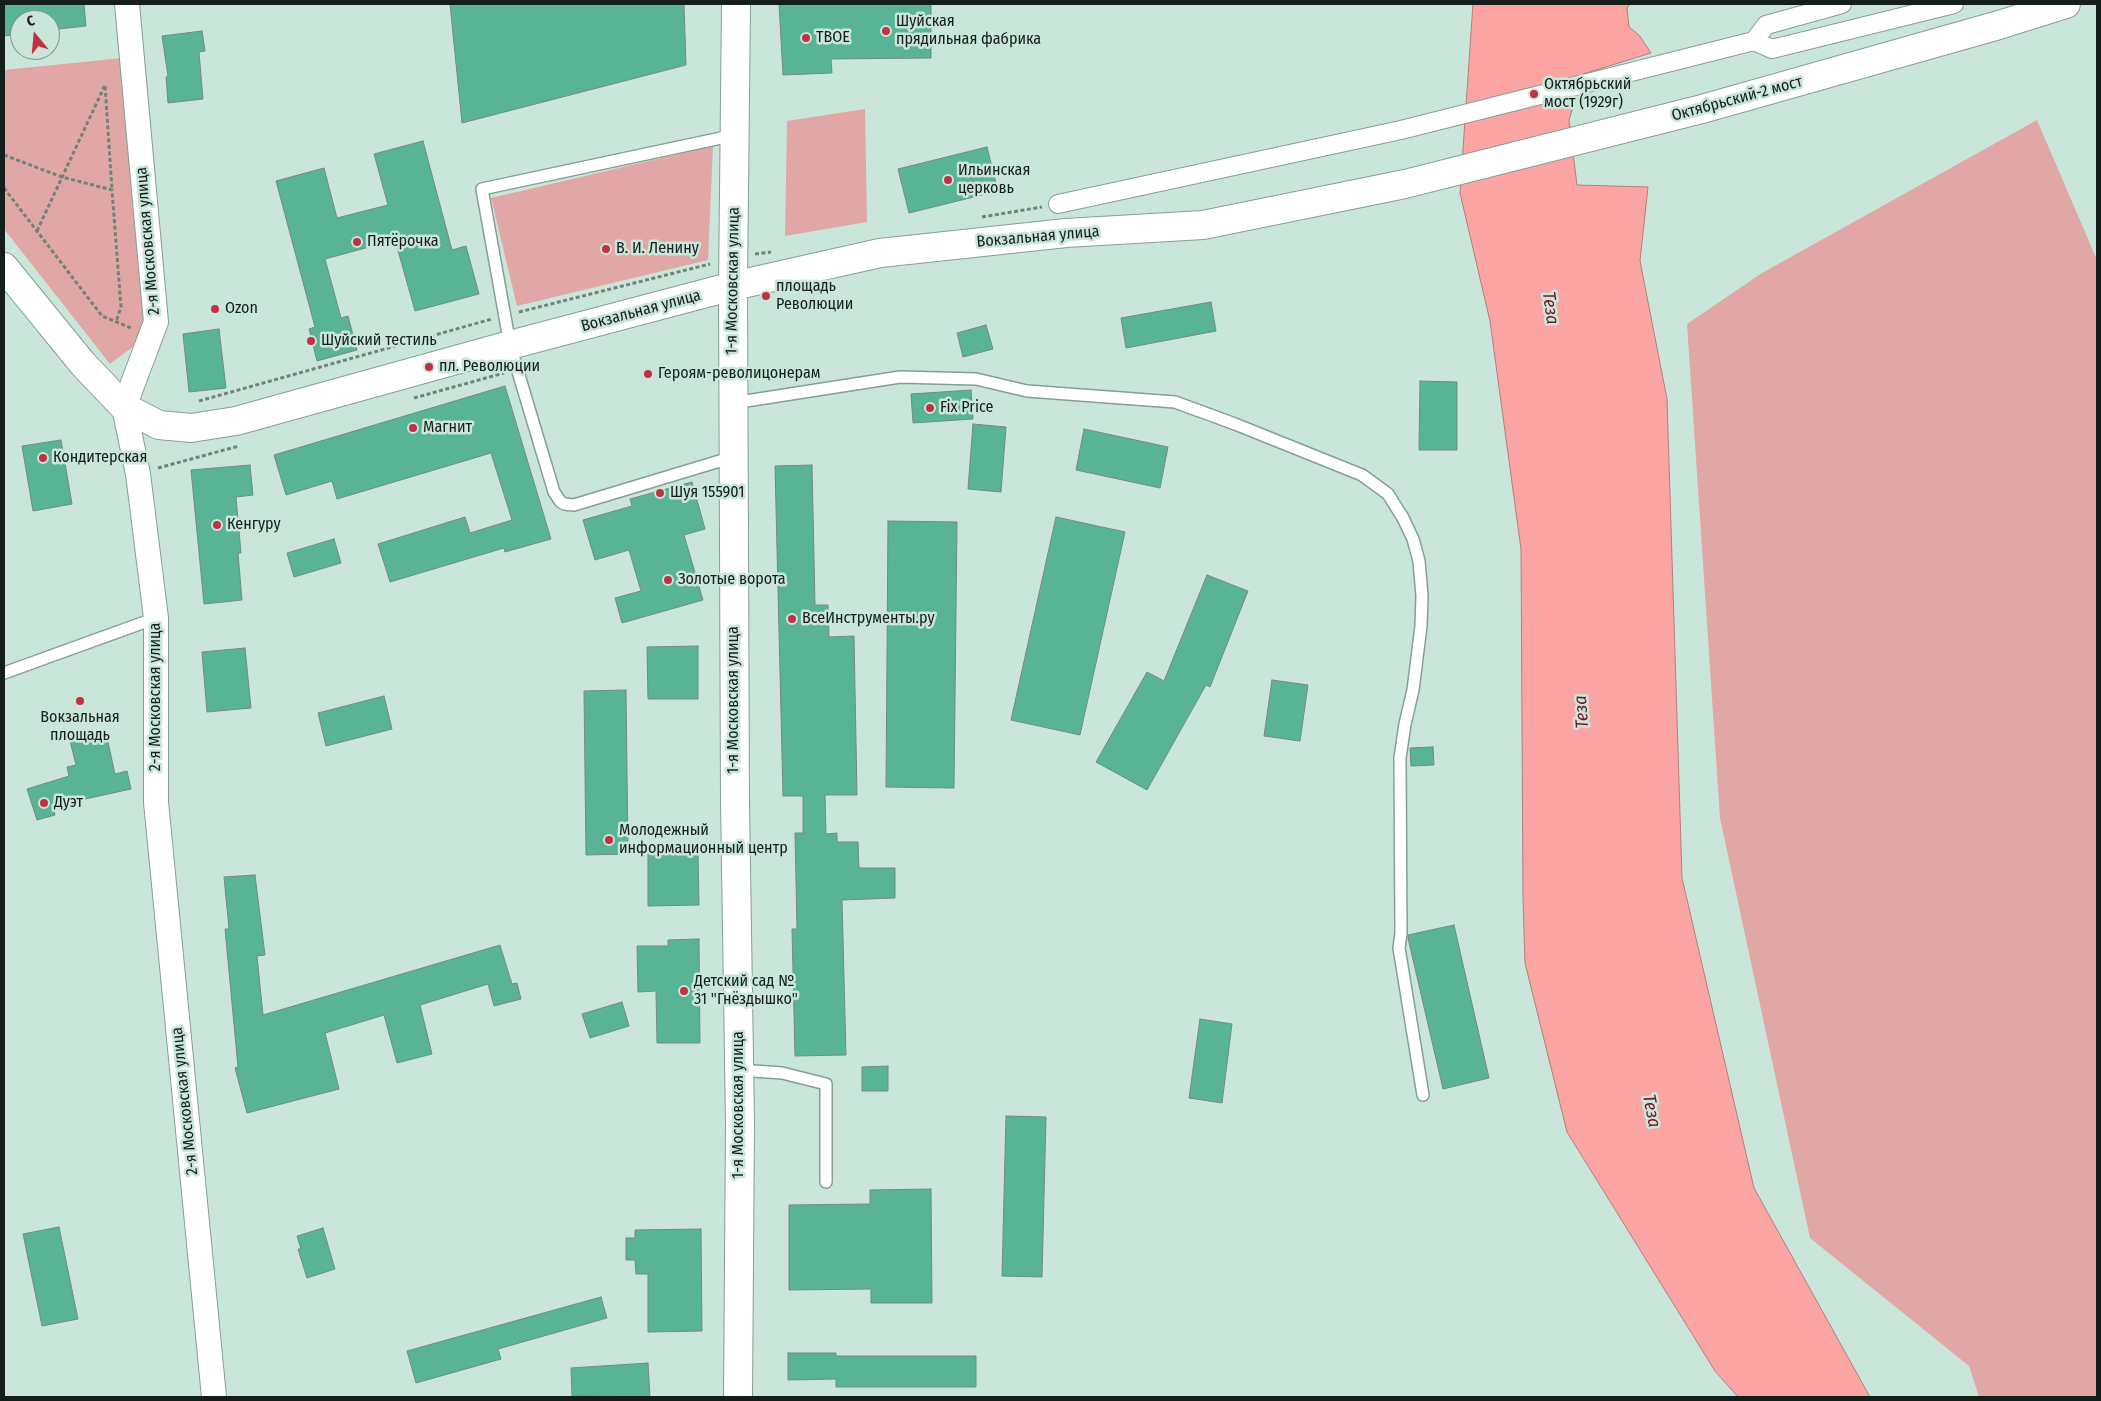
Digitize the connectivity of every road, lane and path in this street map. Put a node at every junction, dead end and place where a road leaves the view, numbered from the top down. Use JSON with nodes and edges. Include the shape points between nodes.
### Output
{"nodes":[{"id":1,"x":127,"y":4,"type":"edge"},
{"id":2,"x":736,"y":4,"type":"edge"},
{"id":3,"x":1842,"y":4,"type":"edge"},
{"id":4,"x":1954,"y":4,"type":"edge"},
{"id":5,"x":2066,"y":4,"type":"edge"},
{"id":6,"x":1754,"y":41,"type":"junction"},
{"id":7,"x":735,"y":135,"type":"junction"},
{"id":8,"x":4,"y":156,"type":"edge"},
{"id":9,"x":62,"y":177,"type":"junction"},
{"id":10,"x":1405,"y":184,"type":"joint"},
{"id":11,"x":4,"y":188,"type":"edge"},
{"id":12,"x":112,"y":190,"type":"junction"},
{"id":13,"x":1058,"y":204,"type":"dead end"},
{"id":14,"x":37,"y":231,"type":"junction"},
{"id":15,"x":732,"y":258,"type":"junction"},
{"id":16,"x":4,"y":267,"type":"edge"},
{"id":17,"x":733,"y":286,"type":"junction"},
{"id":18,"x":505,"y":316,"type":"junction"},
{"id":19,"x":116,"y":322,"type":"junction"},
{"id":20,"x":148,"y":344,"type":"junction"},
{"id":21,"x":510,"y":345,"type":"junction"},
{"id":22,"x":733,"y":403,"type":"junction"},
{"id":23,"x":191,"y":404,"type":"dead end"},
{"id":24,"x":124,"y":407,"type":"junction"},
{"id":25,"x":733,"y":457,"type":"junction"},
{"id":26,"x":156,"y":618,"type":"junction"},
{"id":27,"x":4,"y":673,"type":"edge"},
{"id":28,"x":740,"y":1070,"type":"junction"},
{"id":29,"x":1423,"y":1094,"type":"dead end"},
{"id":30,"x":826,"y":1182,"type":"dead end"},
{"id":31,"x":214,"y":1397,"type":"edge"},
{"id":32,"x":738,"y":1397,"type":"edge"}],
"edges":[{"from":1,"to":20,"type":"street","name":"2-я Московская улица","via":[[156,322]]},
{"from":2,"to":7,"type":"main road","name":"1-я Московская улица"},
{"from":3,"to":6,"type":"street","via":[[1766,24]]},
{"from":4,"to":6,"type":"street","via":[[1772,49]]},
{"from":5,"to":10,"type":"main road","name":"Октябрьский-2 мост","via":[[1702,109]]},
{"from":6,"to":13,"type":"street","via":[[1401,130]]},
{"from":7,"to":15,"type":"main road","name":"1-я Московская улица"},
{"from":7,"to":18,"type":"lane","via":[[482,189]]},
{"from":8,"to":9,"type":"path"},
{"from":9,"to":12,"type":"path"},
{"from":9,"to":12,"type":"path","via":[[105,84]]},
{"from":9,"to":14,"type":"path"},
{"from":10,"to":17,"type":"main road","name":"Вокзальная улица","via":[[1202,225],[1066,233],[880,253]]},
{"from":11,"to":14,"type":"path"},
{"from":12,"to":19,"type":"path","via":[[121,307]]},
{"from":14,"to":19,"type":"path","via":[[102,316]]},
{"from":15,"to":17,"type":"main road","name":"1-я Московская улица"},
{"from":15,"to":18,"type":"path"},
{"from":16,"to":24,"type":"main road","name":"Вокзальная улица"},
{"from":17,"to":21,"type":"main road","name":"Вокзальная улица"},
{"from":17,"to":22,"type":"main road","name":"1-я Московская улица"},
{"from":18,"to":21,"type":"lane"},
{"from":18,"to":23,"type":"path"},
{"from":19,"to":20,"type":"path","via":[[134,329]]},
{"from":20,"to":24,"type":"street","name":"2-я Московская улица"},
{"from":21,"to":24,"type":"main road","name":"Вокзальная улица","via":[[236,421],[191,428],[159,425]]},
{"from":21,"to":25,"type":"lane","via":[[554,492],[564,504],[574,505]]},
{"from":22,"to":25,"type":"main road","name":"1-я Московская улица"},
{"from":22,"to":29,"type":"lane","via":[[900,377],[976,379],[1027,391],[1175,402],[1362,475],[1388,494],[1413,539],[1422,596],[1413,690],[1400,758],[1399,948]]},
{"from":24,"to":26,"type":"street","name":"2-я Московская улица","via":[[138,474]]},
{"from":25,"to":28,"type":"main road","name":"1-я Московская улица"},
{"from":26,"to":27,"type":"lane"},
{"from":26,"to":31,"type":"street","name":"2-я Московская улица","via":[[156,802]]},
{"from":28,"to":30,"type":"lane","via":[[782,1074],[826,1084]]},
{"from":28,"to":32,"type":"main road","name":"1-я Московская улица"}]}
